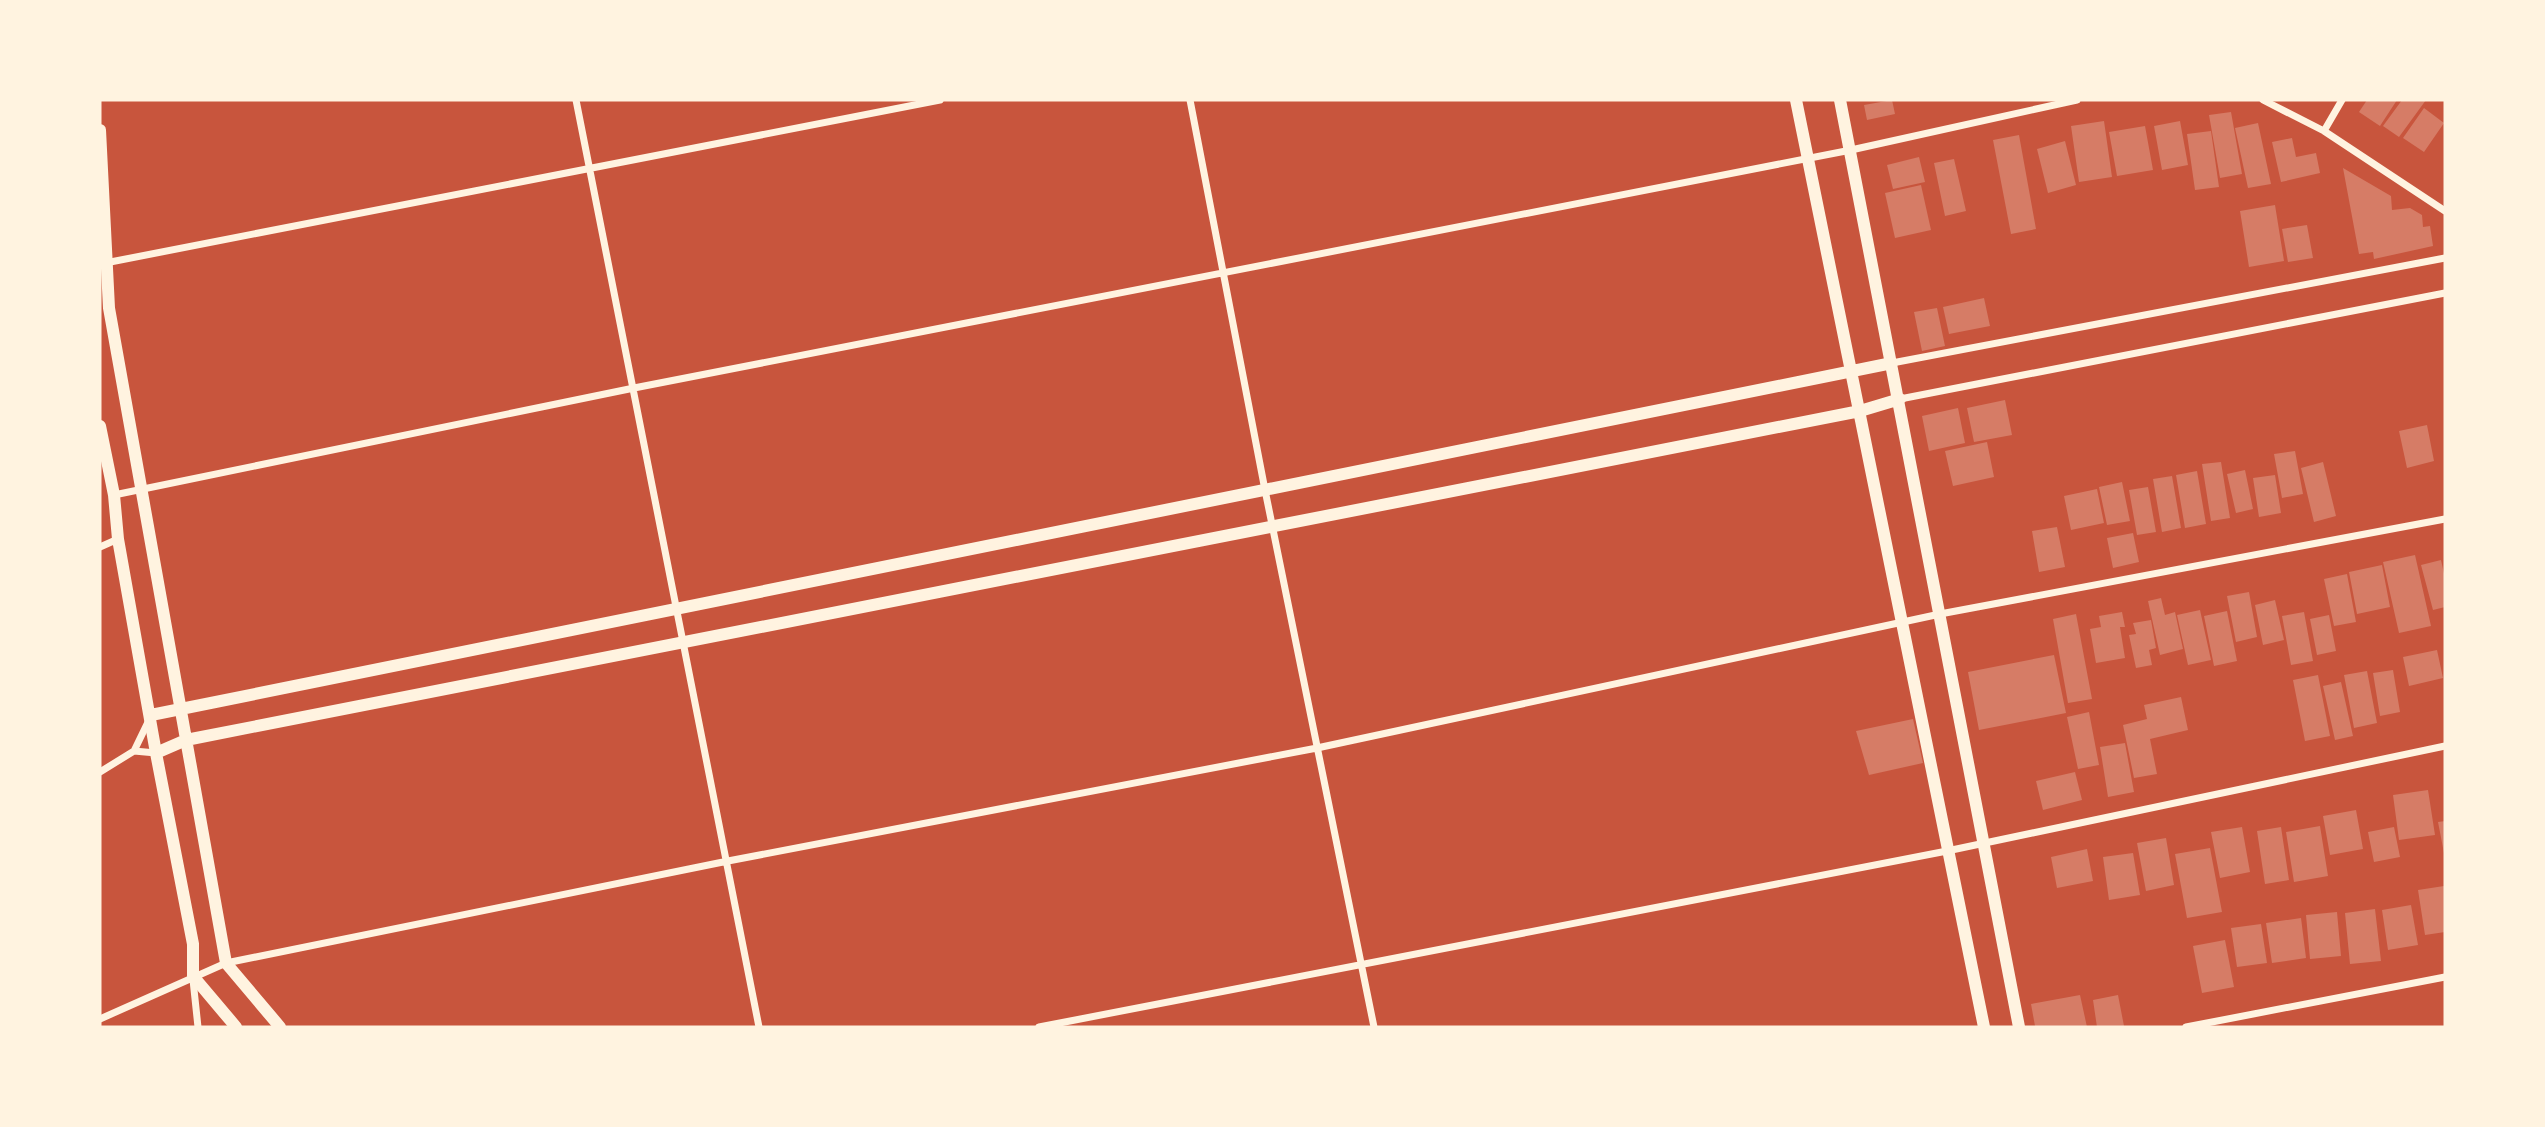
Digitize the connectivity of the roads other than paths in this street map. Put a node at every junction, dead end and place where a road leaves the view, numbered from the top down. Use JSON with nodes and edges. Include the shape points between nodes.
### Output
{"nodes":[{"id":1,"x":576,"y":100,"type":"edge"},
{"id":2,"x":940,"y":100,"type":"edge"},
{"id":3,"x":1190,"y":100,"type":"edge"},
{"id":4,"x":1796,"y":100,"type":"edge"},
{"id":5,"x":1840,"y":100,"type":"edge"},
{"id":6,"x":2077,"y":100,"type":"edge"},
{"id":7,"x":2263,"y":100,"type":"edge"},
{"id":8,"x":2342,"y":100,"type":"edge"},
{"id":9,"x":100,"y":130,"type":"edge"},
{"id":10,"x":2324,"y":131,"type":"junction"},
{"id":11,"x":1851,"y":150,"type":"junction"},
{"id":12,"x":1808,"y":159,"type":"junction"},
{"id":13,"x":591,"y":170,"type":"junction"},
{"id":14,"x":2445,"y":211,"type":"edge"},
{"id":15,"x":2445,"y":258,"type":"edge"},
{"id":16,"x":102,"y":263,"type":"edge"},
{"id":17,"x":1224,"y":273,"type":"junction"},
{"id":18,"x":2445,"y":293,"type":"edge"},
{"id":19,"x":1892,"y":363,"type":"junction"},
{"id":20,"x":1850,"y":371,"type":"junction"},
{"id":21,"x":634,"y":388,"type":"junction"},
{"id":22,"x":1900,"y":399,"type":"junction"},
{"id":23,"x":1860,"y":411,"type":"junction"},
{"id":24,"x":100,"y":426,"type":"edge"},
{"id":25,"x":143,"y":490,"type":"junction"},
{"id":26,"x":1265,"y":490,"type":"junction"},
{"id":27,"x":114,"y":495,"type":"junction"},
{"id":28,"x":2445,"y":519,"type":"edge"},
{"id":29,"x":1273,"y":527,"type":"junction"},
{"id":30,"x":118,"y":539,"type":"junction"},
{"id":31,"x":100,"y":547,"type":"edge"},
{"id":32,"x":676,"y":608,"type":"junction"},
{"id":33,"x":1940,"y":614,"type":"junction"},
{"id":34,"x":1901,"y":623,"type":"junction"},
{"id":35,"x":684,"y":642,"type":"junction"},
{"id":36,"x":181,"y":707,"type":"junction"},
{"id":37,"x":151,"y":715,"type":"junction"},
{"id":38,"x":186,"y":740,"type":"junction"},
{"id":39,"x":2445,"y":746,"type":"edge"},
{"id":40,"x":1317,"y":748,"type":"junction"},
{"id":41,"x":134,"y":751,"type":"junction"},
{"id":42,"x":156,"y":753,"type":"junction"},
{"id":43,"x":100,"y":772,"type":"edge"},
{"id":44,"x":1984,"y":843,"type":"junction"},
{"id":45,"x":1947,"y":851,"type":"junction"},
{"id":46,"x":728,"y":861,"type":"junction"},
{"id":47,"x":226,"y":963,"type":"junction"},
{"id":48,"x":1363,"y":965,"type":"junction"},
{"id":49,"x":193,"y":976,"type":"junction"},
{"id":50,"x":2445,"y":977,"type":"edge"},
{"id":51,"x":100,"y":1019,"type":"edge"},
{"id":52,"x":198,"y":1027,"type":"edge"},
{"id":53,"x":236,"y":1027,"type":"edge"},
{"id":54,"x":280,"y":1027,"type":"edge"},
{"id":55,"x":759,"y":1027,"type":"edge"},
{"id":56,"x":1039,"y":1027,"type":"edge"},
{"id":57,"x":1374,"y":1027,"type":"edge"},
{"id":58,"x":1984,"y":1027,"type":"edge"},
{"id":59,"x":2020,"y":1027,"type":"edge"},
{"id":60,"x":2186,"y":1027,"type":"edge"}],
"edges":[{"from":1,"to":13,"type":"street"},
{"from":2,"to":13,"type":"street"},
{"from":3,"to":17,"type":"street"},
{"from":4,"to":12,"type":"street"},
{"from":5,"to":11,"type":"street"},
{"from":6,"to":11,"type":"street"},
{"from":7,"to":10,"type":"street"},
{"from":8,"to":10,"type":"street"},
{"from":9,"to":16,"type":"street"},
{"from":10,"to":14,"type":"street"},
{"from":11,"to":12,"type":"street"},
{"from":11,"to":19,"type":"street"},
{"from":12,"to":17,"type":"street"},
{"from":12,"to":20,"type":"street"},
{"from":13,"to":16,"type":"street"},
{"from":13,"to":21,"type":"street"},
{"from":15,"to":19,"type":"street"},
{"from":16,"to":25,"type":"street"},
{"from":17,"to":21,"type":"street"},
{"from":17,"to":26,"type":"street"},
{"from":18,"to":22,"type":"street"},
{"from":19,"to":20,"type":"street"},
{"from":19,"to":22,"type":"street"},
{"from":20,"to":23,"type":"street"},
{"from":20,"to":26,"type":"street"},
{"from":21,"to":25,"type":"street"},
{"from":21,"to":32,"type":"street"},
{"from":22,"to":23,"type":"street"},
{"from":22,"to":33,"type":"street"},
{"from":23,"to":29,"type":"street"},
{"from":23,"to":34,"type":"street"},
{"from":24,"to":27,"type":"street"},
{"from":25,"to":27,"type":"street"},
{"from":25,"to":36,"type":"street"},
{"from":26,"to":29,"type":"street"},
{"from":26,"to":32,"type":"street"},
{"from":27,"to":30,"type":"street"},
{"from":28,"to":33,"type":"street"},
{"from":29,"to":35,"type":"street"},
{"from":29,"to":40,"type":"street"},
{"from":30,"to":31,"type":"street"},
{"from":30,"to":37,"type":"street"},
{"from":32,"to":35,"type":"street"},
{"from":32,"to":36,"type":"street"},
{"from":33,"to":34,"type":"street"},
{"from":33,"to":44,"type":"street"},
{"from":34,"to":40,"type":"street"},
{"from":34,"to":45,"type":"street"},
{"from":35,"to":38,"type":"street"},
{"from":35,"to":46,"type":"street"},
{"from":36,"to":37,"type":"street"},
{"from":36,"to":38,"type":"street"},
{"from":37,"to":41,"type":"street"},
{"from":37,"to":42,"type":"street"},
{"from":38,"to":42,"type":"street"},
{"from":38,"to":47,"type":"street"},
{"from":39,"to":44,"type":"street"},
{"from":40,"to":46,"type":"street"},
{"from":40,"to":48,"type":"street"},
{"from":41,"to":42,"type":"street"},
{"from":41,"to":43,"type":"street"},
{"from":42,"to":49,"type":"street","via":[[194,944]]},
{"from":44,"to":45,"type":"street"},
{"from":44,"to":59,"type":"street"},
{"from":45,"to":48,"type":"street"},
{"from":45,"to":58,"type":"street"},
{"from":46,"to":47,"type":"street"},
{"from":46,"to":55,"type":"street"},
{"from":47,"to":49,"type":"street"},
{"from":47,"to":54,"type":"street"},
{"from":48,"to":56,"type":"street"},
{"from":48,"to":57,"type":"street"},
{"from":49,"to":51,"type":"street"},
{"from":49,"to":52,"type":"street"},
{"from":49,"to":53,"type":"street"},
{"from":50,"to":60,"type":"street"}]}
